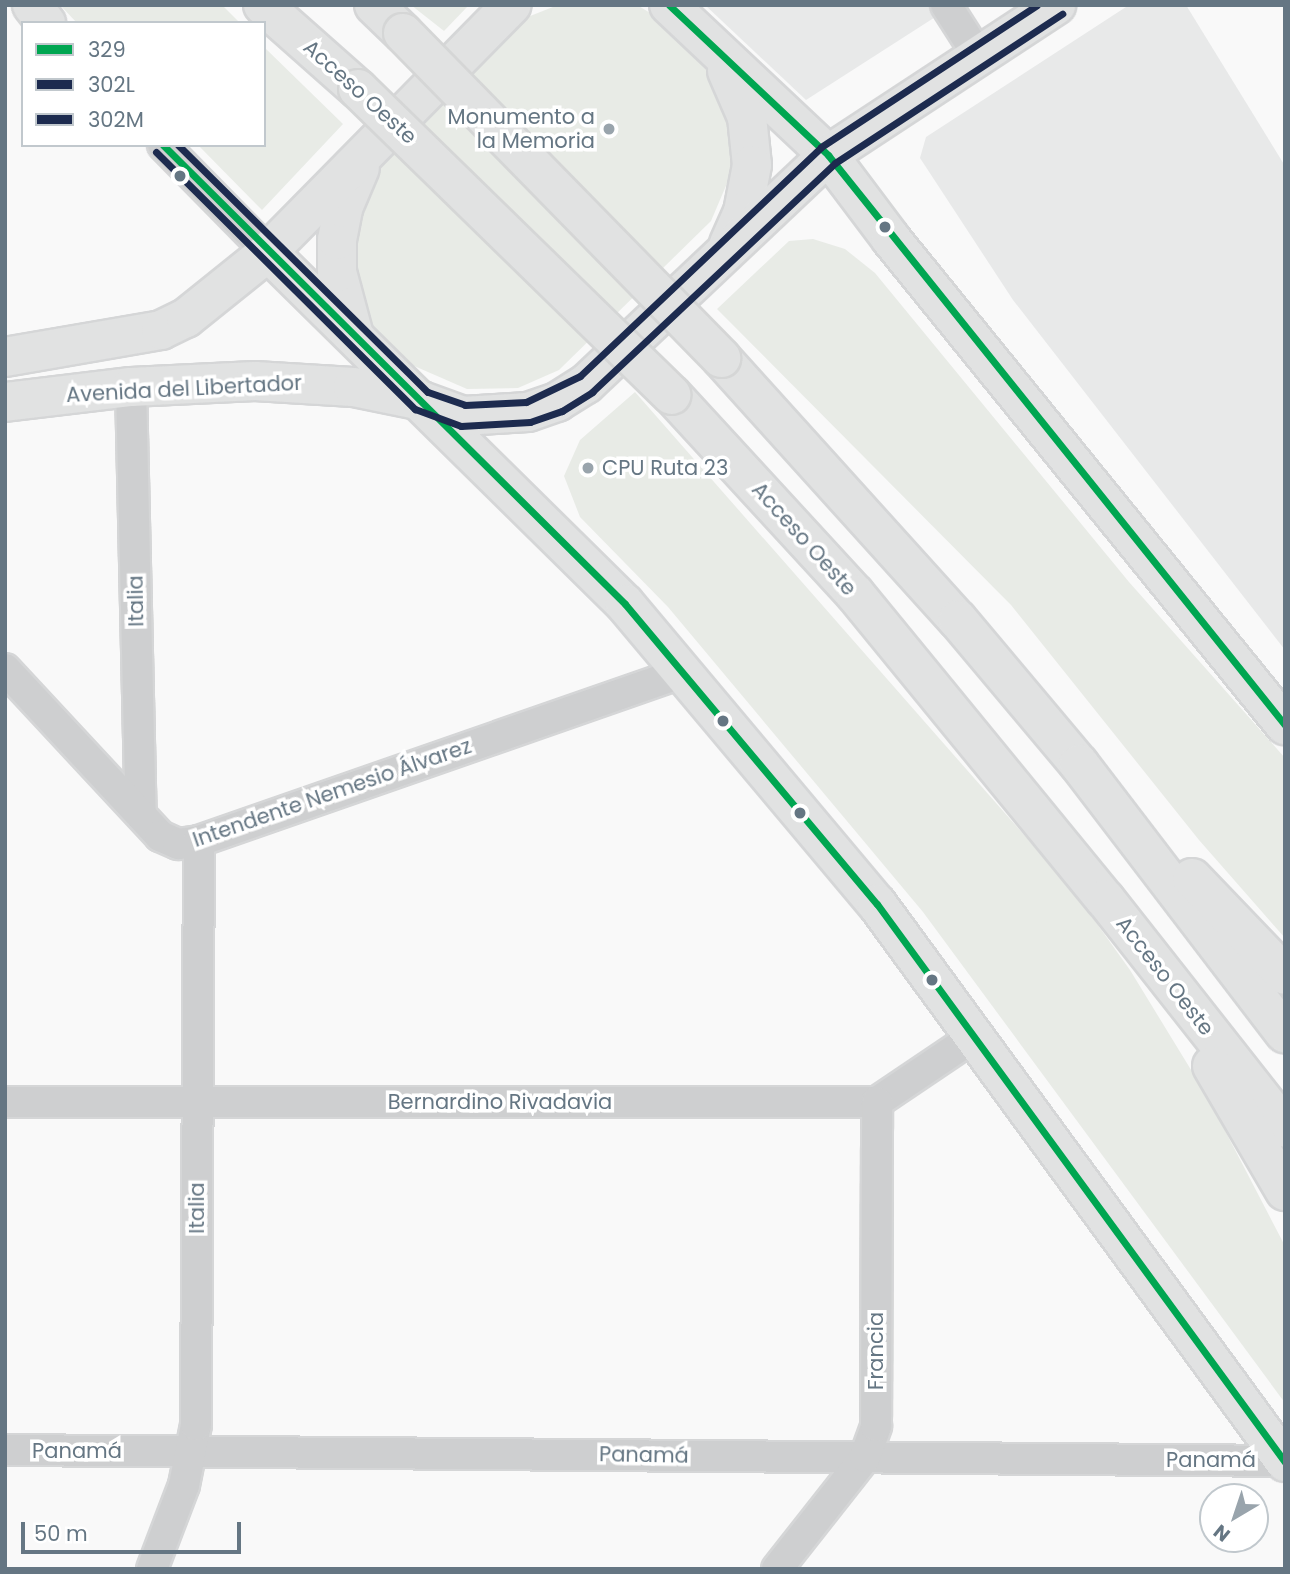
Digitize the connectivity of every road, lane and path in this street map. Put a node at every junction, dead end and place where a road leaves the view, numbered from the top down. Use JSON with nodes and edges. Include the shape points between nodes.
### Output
{"nodes":[{"id":1,"x":13,"y":5,"type":"edge"},
{"id":2,"x":32,"y":5,"type":"edge"},
{"id":3,"x":263,"y":5,"type":"edge"},
{"id":4,"x":374,"y":5,"type":"edge"},
{"id":5,"x":946,"y":5,"type":"edge"},
{"id":6,"x":1056,"y":5,"type":"edge"},
{"id":7,"x":668,"y":8,"type":"edge"},
{"id":8,"x":513,"y":10,"type":"edge"},
{"id":9,"x":31,"y":21,"type":"edge"},
{"id":10,"x":44,"y":21,"type":"edge"},
{"id":11,"x":715,"y":53,"type":"junction"},
{"id":12,"x":978,"y":55,"type":"junction"},
{"id":13,"x":165,"y":147,"type":"edge"},
{"id":14,"x":370,"y":151,"type":"junction"},
{"id":15,"x":828,"y":155,"type":"junction"},
{"id":16,"x":268,"y":252,"type":"junction"},
{"id":17,"x":723,"y":255,"type":"junction"},
{"id":18,"x":354,"y":334,"type":"junction"},
{"id":19,"x":5,"y":357,"type":"edge"},
{"id":20,"x":131,"y":387,"type":"junction"},
{"id":21,"x":422,"y":401,"type":"junction"},
{"id":22,"x":5,"y":402,"type":"edge"},
{"id":23,"x":5,"y":669,"type":"edge"},
{"id":24,"x":681,"y":673,"type":"junction"},
{"id":25,"x":1285,"y":724,"type":"edge"},
{"id":26,"x":1079,"y":764,"type":"junction"},
{"id":27,"x":141,"y":814,"type":"junction"},
{"id":28,"x":199,"y":841,"type":"junction"},
{"id":29,"x":1105,"y":899,"type":"junction"},
{"id":30,"x":1285,"y":975,"type":"edge"},
{"id":31,"x":1285,"y":1033,"type":"edge"},
{"id":32,"x":975,"y":1036,"type":"junction"},
{"id":33,"x":5,"y":1102,"type":"edge"},
{"id":34,"x":198,"y":1102,"type":"junction"},
{"id":35,"x":877,"y":1102,"type":"junction"},
{"id":36,"x":1285,"y":1128,"type":"edge"},
{"id":37,"x":1285,"y":1191,"type":"edge"},
{"id":38,"x":5,"y":1450,"type":"edge"},
{"id":39,"x":192,"y":1451,"type":"junction"},
{"id":40,"x":865,"y":1457,"type":"junction"},
{"id":41,"x":1284,"y":1461,"type":"edge"},
{"id":42,"x":152,"y":1569,"type":"edge"},
{"id":43,"x":776,"y":1569,"type":"edge"}],
"edges":[{"from":1,"to":9,"type":"street"},
{"from":2,"to":10,"type":"main road"},
{"from":3,"to":29,"type":"main road","name":"Acceso Oeste","bridge":true,"via":[[358,89],[671,395],[855,594]]},
{"from":4,"to":26,"type":"main road","bridge":true,"via":[[721,358],[958,620]]},
{"from":5,"to":12,"type":"street"},
{"from":6,"to":12,"type":"main road","name":"Avenida del Libertador"},
{"from":7,"to":11,"type":"main road"},
{"from":8,"to":14,"type":"main road"},
{"from":11,"to":15,"type":"main road"},
{"from":11,"to":17,"type":"main road","via":[[729,73],[747,117],[752,165],[743,212]]},
{"from":12,"to":15,"type":"main road","name":"Avenida del Libertador"},
{"from":13,"to":16,"type":"street"},
{"from":14,"to":16,"type":"main road"},
{"from":14,"to":18,"type":"main road","via":[[354,178],[337,240],[337,272]]},
{"from":15,"to":17,"type":"main road","name":"Avenida del Libertador"},
{"from":15,"to":25,"type":"main road","via":[[891,240]]},
{"from":16,"to":18,"type":"main road"},
{"from":16,"to":19,"type":"main road","via":[[220,293],[161,330]]},
{"from":17,"to":21,"type":"main road","name":"Avenida del Libertador","via":[[586,384],[557,402],[528,412],[463,416]]},
{"from":18,"to":21,"type":"main road"},
{"from":20,"to":21,"type":"main road","name":"Avenida del Libertador","via":[[312,382]]},
{"from":20,"to":22,"type":"main road","name":"Avenida del Libertador"},
{"from":20,"to":27,"type":"street","name":"Italia"},
{"from":21,"to":24,"type":"main road","via":[[625,604]]},
{"from":23,"to":27,"type":"street","name":"Intendente Nemesio Álvarez"},
{"from":24,"to":28,"type":"street","name":"Intendente Nemesio Álvarez"},
{"from":24,"to":32,"type":"main road","via":[[877,904]]},
{"from":26,"to":30,"type":"main road"},
{"from":26,"to":31,"type":"main road"},
{"from":27,"to":28,"type":"street","name":"Intendente Nemesio Álvarez","via":[[169,840],[178,844]]},
{"from":28,"to":34,"type":"street","name":"Italia"},
{"from":29,"to":36,"type":"main road","name":"Acceso Oeste"},
{"from":29,"to":37,"type":"main road"},
{"from":32,"to":35,"type":"street"},
{"from":32,"to":41,"type":"main road"},
{"from":33,"to":34,"type":"street","name":"Bernardino Rivadavia"},
{"from":34,"to":35,"type":"street","name":"Bernardino Rivadavia"},
{"from":34,"to":39,"type":"street","name":"Italia"},
{"from":35,"to":40,"type":"street","name":"Francia","via":[[876,1426]]},
{"from":38,"to":39,"type":"street","name":"Panamá"},
{"from":39,"to":40,"type":"street","name":"Panamá"},
{"from":39,"to":42,"type":"street","name":"Italia"},
{"from":40,"to":41,"type":"street","name":"Panamá"},
{"from":40,"to":43,"type":"street","name":"Francia"}]}
